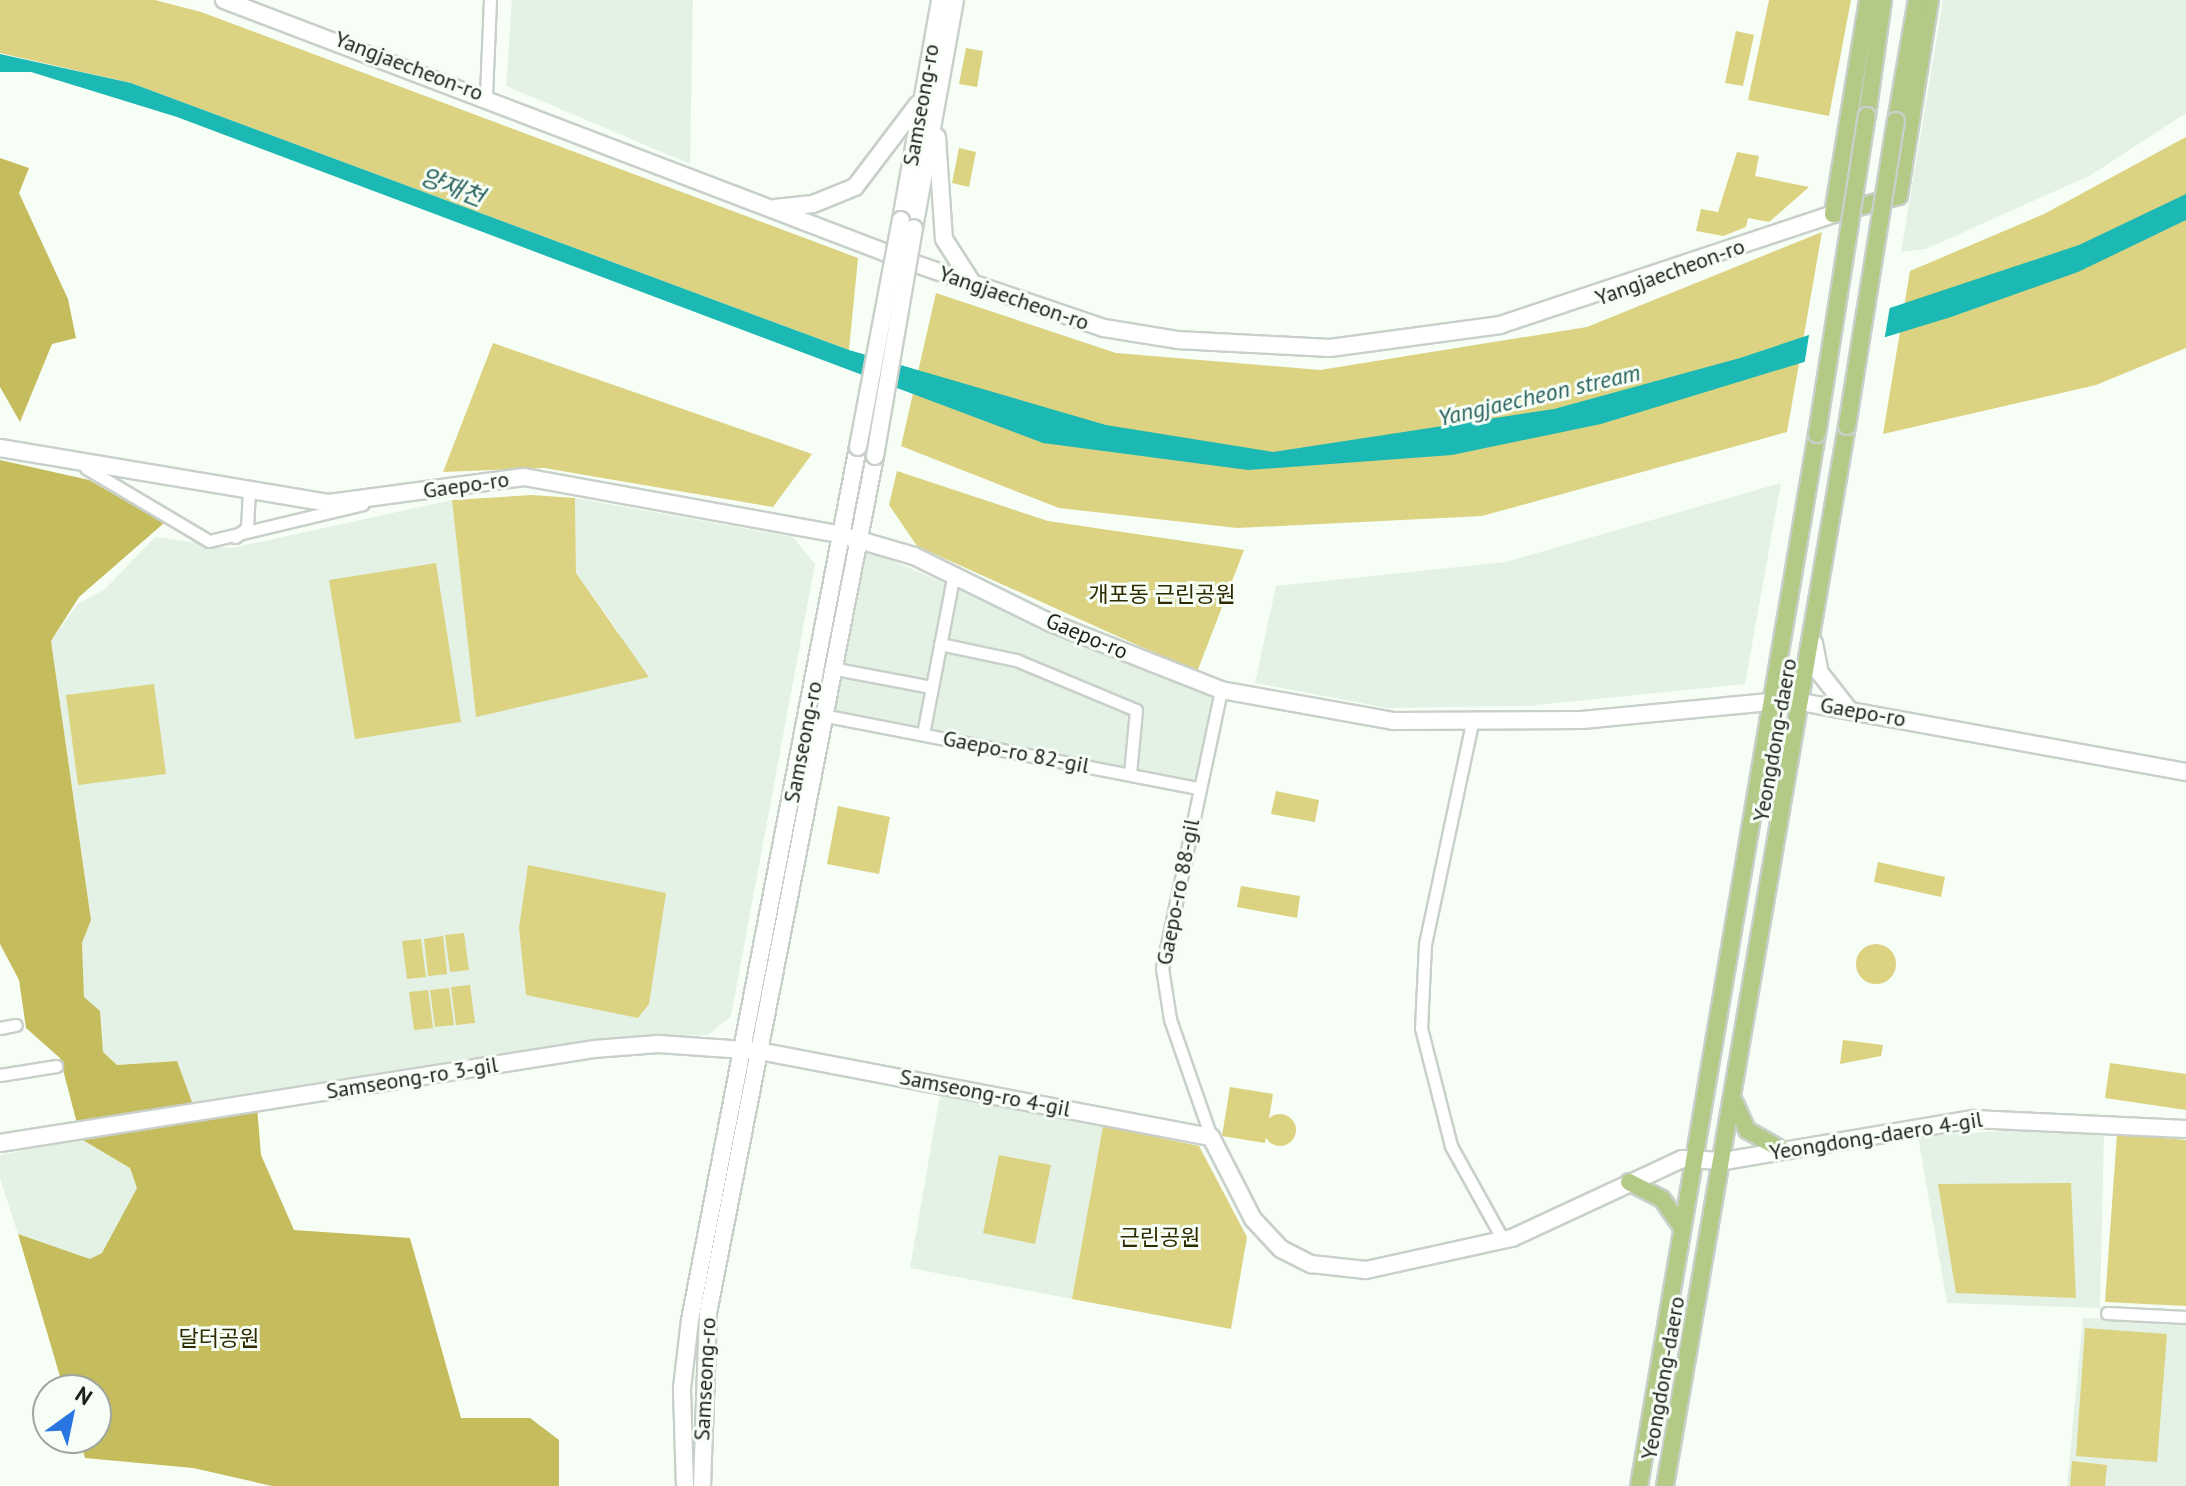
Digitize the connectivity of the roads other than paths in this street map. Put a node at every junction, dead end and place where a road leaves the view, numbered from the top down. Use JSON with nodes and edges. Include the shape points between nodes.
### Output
{"nodes":[{"id":1,"x":224,"y":0,"type":"edge"},
{"id":2,"x":490,"y":0,"type":"edge"},
{"id":3,"x":940,"y":0,"type":"edge"},
{"id":4,"x":955,"y":0,"type":"edge"},
{"id":5,"x":1868,"y":0,"type":"edge"},
{"id":6,"x":1883,"y":0,"type":"edge"},
{"id":7,"x":1917,"y":0,"type":"edge"},
{"id":8,"x":1930,"y":0,"type":"edge"},
{"id":9,"x":486,"y":95,"type":"junction"},
{"id":10,"x":930,"y":98,"type":"junction"},
{"id":11,"x":757,"y":206,"type":"junction"},
{"id":12,"x":1833,"y":214,"type":"junction"},
{"id":13,"x":907,"y":224,"type":"junction"},
{"id":14,"x":975,"y":285,"type":"junction"},
{"id":15,"x":0,"y":448,"type":"edge"},
{"id":16,"x":74,"y":463,"type":"junction"},
{"id":17,"x":249,"y":491,"type":"junction"},
{"id":18,"x":371,"y":502,"type":"junction"},
{"id":19,"x":842,"y":535,"type":"junction"},
{"id":20,"x":232,"y":540,"type":"junction"},
{"id":21,"x":862,"y":540,"type":"junction"},
{"id":22,"x":954,"y":573,"type":"junction"},
{"id":23,"x":1814,"y":643,"type":"junction"},
{"id":24,"x":940,"y":644,"type":"junction"},
{"id":25,"x":836,"y":669,"type":"junction"},
{"id":26,"x":931,"y":687,"type":"junction"},
{"id":27,"x":1221,"y":690,"type":"junction"},
{"id":28,"x":1774,"y":700,"type":"junction"},
{"id":29,"x":1805,"y":702,"type":"junction"},
{"id":30,"x":1849,"y":710,"type":"junction"},
{"id":31,"x":827,"y":716,"type":"junction"},
{"id":32,"x":1472,"y":723,"type":"junction"},
{"id":33,"x":923,"y":734,"type":"junction"},
{"id":34,"x":2186,"y":772,"type":"edge"},
{"id":35,"x":1130,"y":774,"type":"junction"},
{"id":36,"x":1198,"y":788,"type":"junction"},
{"id":37,"x":16,"y":1025,"type":"dead end"},
{"id":38,"x":0,"y":1028,"type":"edge"},
{"id":39,"x":751,"y":1050,"type":"junction"},
{"id":40,"x":56,"y":1066,"type":"dead end"},
{"id":41,"x":0,"y":1075,"type":"edge"},
{"id":42,"x":1735,"y":1101,"type":"junction"},
{"id":43,"x":2186,"y":1129,"type":"edge"},
{"id":44,"x":1211,"y":1137,"type":"junction"},
{"id":45,"x":0,"y":1143,"type":"edge"},
{"id":46,"x":1782,"y":1150,"type":"junction"},
{"id":47,"x":1709,"y":1161,"type":"junction"},
{"id":48,"x":1629,"y":1182,"type":"junction"},
{"id":49,"x":1682,"y":1228,"type":"junction"},
{"id":50,"x":1503,"y":1240,"type":"junction"},
{"id":51,"x":2107,"y":1313,"type":"dead end"},
{"id":52,"x":2186,"y":1317,"type":"edge"},
{"id":53,"x":1667,"y":1481,"type":"edge"},
{"id":54,"x":685,"y":1486,"type":"edge"},
{"id":55,"x":702,"y":1486,"type":"edge"},
{"id":56,"x":1639,"y":1486,"type":"edge"}],
"edges":[{"from":1,"to":9,"type":"street","name":"Yangjaecheon-ro"},
{"from":2,"to":9,"type":"street"},
{"from":3,"to":10,"type":"street","name":"Samseong-ro"},
{"from":4,"to":10,"type":"street","name":"Samseong-ro"},
{"from":5,"to":12,"type":"main road"},
{"from":6,"to":28,"type":"main road","name":"Yeongdong-daero","bridge":true},
{"from":7,"to":23,"type":"main road","name":"Yeongdong-daero","bridge":true},
{"from":8,"to":12,"type":"main road","via":[[1899,196]]},
{"from":9,"to":11,"type":"street","name":"Yangjaecheon-ro"},
{"from":10,"to":11,"type":"street","via":[[855,187],[789,209]]},
{"from":10,"to":13,"type":"street","name":"Samseong-ro"},
{"from":10,"to":14,"type":"street","via":[[944,239]]},
{"from":11,"to":14,"type":"street","name":"Yangjaecheon-ro"},
{"from":12,"to":14,"type":"street","name":"Yangjaecheon-ro","via":[[1557,312],[1330,348],[1245,347],[1104,328]]},
{"from":13,"to":19,"type":"street","name":"Samseong-ro","bridge":true},
{"from":13,"to":21,"type":"street","name":"Samseong-ro","bridge":true},
{"from":15,"to":16,"type":"street","name":"Gaepo-ro"},
{"from":16,"to":17,"type":"street","name":"Gaepo-ro"},
{"from":16,"to":20,"type":"street","via":[[138,493],[209,541]]},
{"from":17,"to":18,"type":"street","name":"Gaepo-ro"},
{"from":17,"to":20,"type":"street","via":[[247,528]]},
{"from":18,"to":19,"type":"street","name":"Gaepo-ro","via":[[524,477]]},
{"from":18,"to":20,"type":"street"},
{"from":19,"to":21,"type":"street","name":"Gaepo-ro"},
{"from":19,"to":39,"type":"street","name":"Samseong-ro"},
{"from":21,"to":22,"type":"street","name":"Gaepo-ro"},
{"from":21,"to":25,"type":"street","name":"Samseong-ro"},
{"from":22,"to":24,"type":"street","name":"Gaepo-ro 82-gil"},
{"from":22,"to":27,"type":"street","name":"Gaepo-ro","via":[[1051,623]]},
{"from":23,"to":29,"type":"main road","name":"Yeongdong-daero"},
{"from":23,"to":30,"type":"street","via":[[1820,673]]},
{"from":24,"to":26,"type":"street","name":"Gaepo-ro 82-gil"},
{"from":24,"to":35,"type":"street","via":[[1016,660],[1136,710],[1138,735]]},
{"from":25,"to":26,"type":"street"},
{"from":25,"to":31,"type":"street","name":"Samseong-ro"},
{"from":26,"to":33,"type":"street","name":"Gaepo-ro 82-gil"},
{"from":27,"to":32,"type":"street","name":"Gaepo-ro","via":[[1394,721]]},
{"from":27,"to":36,"type":"street","name":"Gaepo-ro 88-gil"},
{"from":28,"to":29,"type":"street","name":"Gaepo-ro"},
{"from":28,"to":32,"type":"street","name":"Gaepo-ro"},
{"from":28,"to":47,"type":"main road","name":"Yeongdong-daero"},
{"from":29,"to":30,"type":"street","name":"Gaepo-ro"},
{"from":29,"to":42,"type":"main road","name":"Yeongdong-daero"},
{"from":30,"to":34,"type":"street","name":"Gaepo-ro"},
{"from":31,"to":33,"type":"street"},
{"from":31,"to":39,"type":"street","name":"Samseong-ro"},
{"from":32,"to":50,"type":"street","via":[[1425,944],[1421,1028],[1451,1146]]},
{"from":33,"to":35,"type":"street","name":"Gaepo-ro 82-gil"},
{"from":35,"to":36,"type":"street","name":"Gaepo-ro 82-gil"},
{"from":36,"to":44,"type":"street","name":"Gaepo-ro 88-gil","via":[[1162,980]]},
{"from":37,"to":38,"type":"street"},
{"from":39,"to":44,"type":"street","name":"Samseong-ro 4-gil"},
{"from":39,"to":45,"type":"street","name":"Samseong-ro 3-gil","via":[[594,1049]]},
{"from":39,"to":54,"type":"street","name":"Samseong-ro","via":[[690,1320],[682,1388]]},
{"from":39,"to":55,"type":"street","name":"Samseong-ro","via":[[708,1313]]},
{"from":40,"to":41,"type":"street"},
{"from":42,"to":46,"type":"main road","via":[[1747,1130]]},
{"from":42,"to":47,"type":"main road","name":"Yeongdong-daero"},
{"from":43,"to":46,"type":"street","name":"Yeongdong-daero 4-gil","via":[[2026,1116],[1941,1122]]},
{"from":44,"to":50,"type":"street","name":"Yeongdong-daero 4-gil","via":[[1262,1233],[1311,1264],[1366,1270]]},
{"from":46,"to":47,"type":"street","name":"Yeongdong-daero 4-gil"},
{"from":47,"to":48,"type":"street","name":"Yeongdong-daero 4-gil","via":[[1665,1163]]},
{"from":47,"to":49,"type":"main road","name":"Yeongdong-daero"},
{"from":47,"to":53,"type":"main road","name":"Yeongdong-daero"},
{"from":48,"to":49,"type":"main road","via":[[1662,1199]]},
{"from":48,"to":50,"type":"street","name":"Yeongdong-daero 4-gil"},
{"from":49,"to":56,"type":"main road","name":"Yeongdong-daero"},
{"from":51,"to":52,"type":"street"}]}
